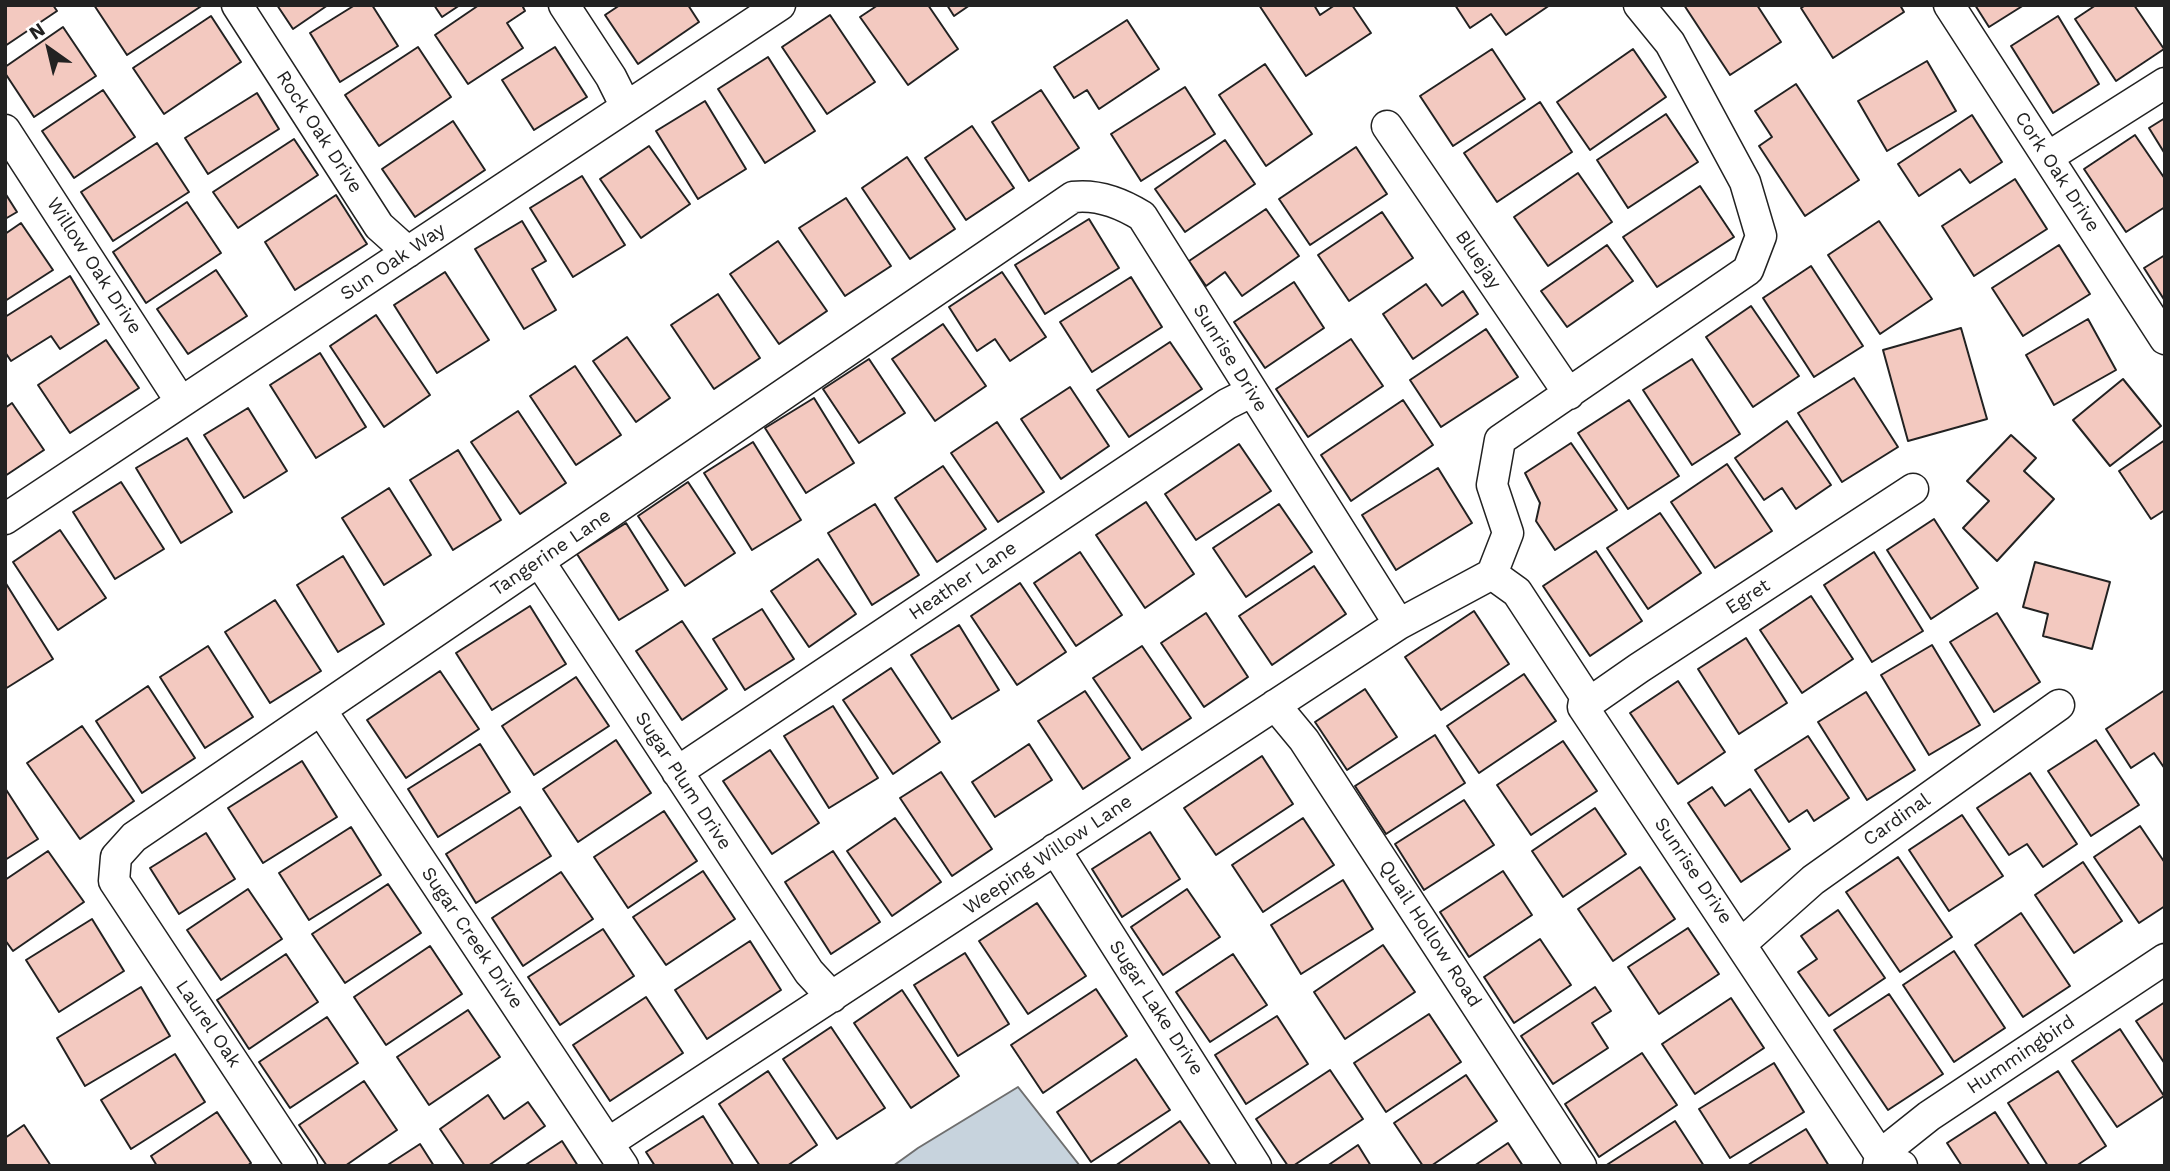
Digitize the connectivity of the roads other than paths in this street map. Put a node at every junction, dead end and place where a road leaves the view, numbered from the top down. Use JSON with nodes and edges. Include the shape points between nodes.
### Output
{"nodes":[{"id":1,"x":237,"y":5,"type":"edge"},
{"id":2,"x":564,"y":5,"type":"edge"},
{"id":3,"x":780,"y":5,"type":"edge"},
{"id":4,"x":1639,"y":5,"type":"edge"},
{"id":5,"x":1949,"y":5,"type":"edge"},
{"id":6,"x":2165,"y":83,"type":"edge"},
{"id":7,"x":626,"y":107,"type":"junction"},
{"id":8,"x":1387,"y":126,"type":"dead end"},
{"id":9,"x":5,"y":130,"type":"edge"},
{"id":10,"x":2048,"y":157,"type":"junction"},
{"id":11,"x":1010,"y":240,"type":"joint"},
{"id":12,"x":408,"y":252,"type":"junction"},
{"id":13,"x":2165,"y":339,"type":"edge"},
{"id":14,"x":1251,"y":392,"type":"junction"},
{"id":15,"x":1569,"y":394,"type":"junction"},
{"id":16,"x":181,"y":402,"type":"junction"},
{"id":17,"x":1913,"y":489,"type":"dead end"},
{"id":18,"x":5,"y":519,"type":"edge"},
{"id":19,"x":539,"y":561,"type":"junction"},
{"id":20,"x":1492,"y":574,"type":"junction"},
{"id":21,"x":1399,"y":624,"type":"junction"},
{"id":22,"x":1276,"y":705,"type":"junction"},
{"id":23,"x":2059,"y":705,"type":"dead end"},
{"id":24,"x":1583,"y":707,"type":"junction"},
{"id":25,"x":321,"y":710,"type":"junction"},
{"id":26,"x":677,"y":772,"type":"junction"},
{"id":27,"x":1055,"y":849,"type":"junction"},
{"id":28,"x":114,"y":881,"type":"joint"},
{"id":29,"x":1741,"y":944,"type":"junction"},
{"id":30,"x":2165,"y":959,"type":"edge"},
{"id":31,"x":832,"y":997,"type":"junction"},
{"id":32,"x":615,"y":1154,"type":"edge"},
{"id":33,"x":1886,"y":1162,"type":"edge"},
{"id":34,"x":302,"y":1166,"type":"edge"},
{"id":35,"x":1256,"y":1166,"type":"edge"},
{"id":36,"x":1581,"y":1166,"type":"edge"}],
"edges":[{"from":1,"to":12,"type":"street","name":"Rock Oak Drive","via":[[379,226]]},
{"from":2,"to":7,"type":"street"},
{"from":3,"to":7,"type":"street","name":"Sun Oak Way"},
{"from":4,"to":15,"type":"street","via":[[1670,43],[1745,182],[1761,236],[1748,270]]},
{"from":5,"to":10,"type":"street","name":"Cork Oak Drive"},
{"from":6,"to":10,"type":"street"},
{"from":7,"to":12,"type":"street","name":"Sun Oak Way"},
{"from":8,"to":15,"type":"street","name":"Bluejay"},
{"from":9,"to":16,"type":"street","name":"Willow Oak Drive"},
{"from":10,"to":13,"type":"street","name":"Cork Oak Drive"},
{"from":11,"to":14,"type":"street","name":"Sunrise Drive","via":[[1073,197],[1122,204],[1142,216]]},
{"from":11,"to":19,"type":"street","name":"Tangerine Lane"},
{"from":12,"to":16,"type":"street","name":"Sun Oak Way"},
{"from":14,"to":21,"type":"street","name":"Sunrise Drive"},
{"from":14,"to":26,"type":"street","name":"Heather Lane"},
{"from":15,"to":20,"type":"street","via":[[1500,440],[1492,485],[1508,533]]},
{"from":16,"to":18,"type":"street","name":"Sun Oak Way"},
{"from":17,"to":24,"type":"street","name":"Egret"},
{"from":19,"to":25,"type":"street","name":"Tangerine Lane"},
{"from":19,"to":26,"type":"street","name":"Sugar Plum Drive"},
{"from":20,"to":21,"type":"street","name":"Weeping Willow Lane"},
{"from":20,"to":24,"type":"street","name":"Sunrise Drive","via":[[1517,592],[1585,696]]},
{"from":21,"to":22,"type":"street","name":"Weeping Willow Lane"},
{"from":22,"to":27,"type":"street","name":"Weeping Willow Lane"},
{"from":22,"to":36,"type":"street","name":"Quail Hollow Road","via":[[1304,740]]},
{"from":23,"to":29,"type":"street","name":"Cardinal","via":[[1813,880]]},
{"from":24,"to":29,"type":"street","name":"Sunrise Drive"},
{"from":25,"to":28,"type":"street","name":"Tangerine Lane","via":[[134,837],[116,857]]},
{"from":25,"to":32,"type":"street","name":"Sugar Creek Drive"},
{"from":26,"to":31,"type":"street","name":"Sugar Plum Drive","via":[[809,972]]},
{"from":27,"to":31,"type":"street","name":"Weeping Willow Lane"},
{"from":27,"to":35,"type":"street","name":"Sugar Lake Drive"},
{"from":28,"to":34,"type":"street","name":"Laurel Oak"},
{"from":29,"to":33,"type":"street","name":"Sunrise Drive"},
{"from":30,"to":33,"type":"street","name":"Hummingbird","via":[[1930,1116]]},
{"from":31,"to":32,"type":"street","name":"Weeping Willow Lane"}]}
